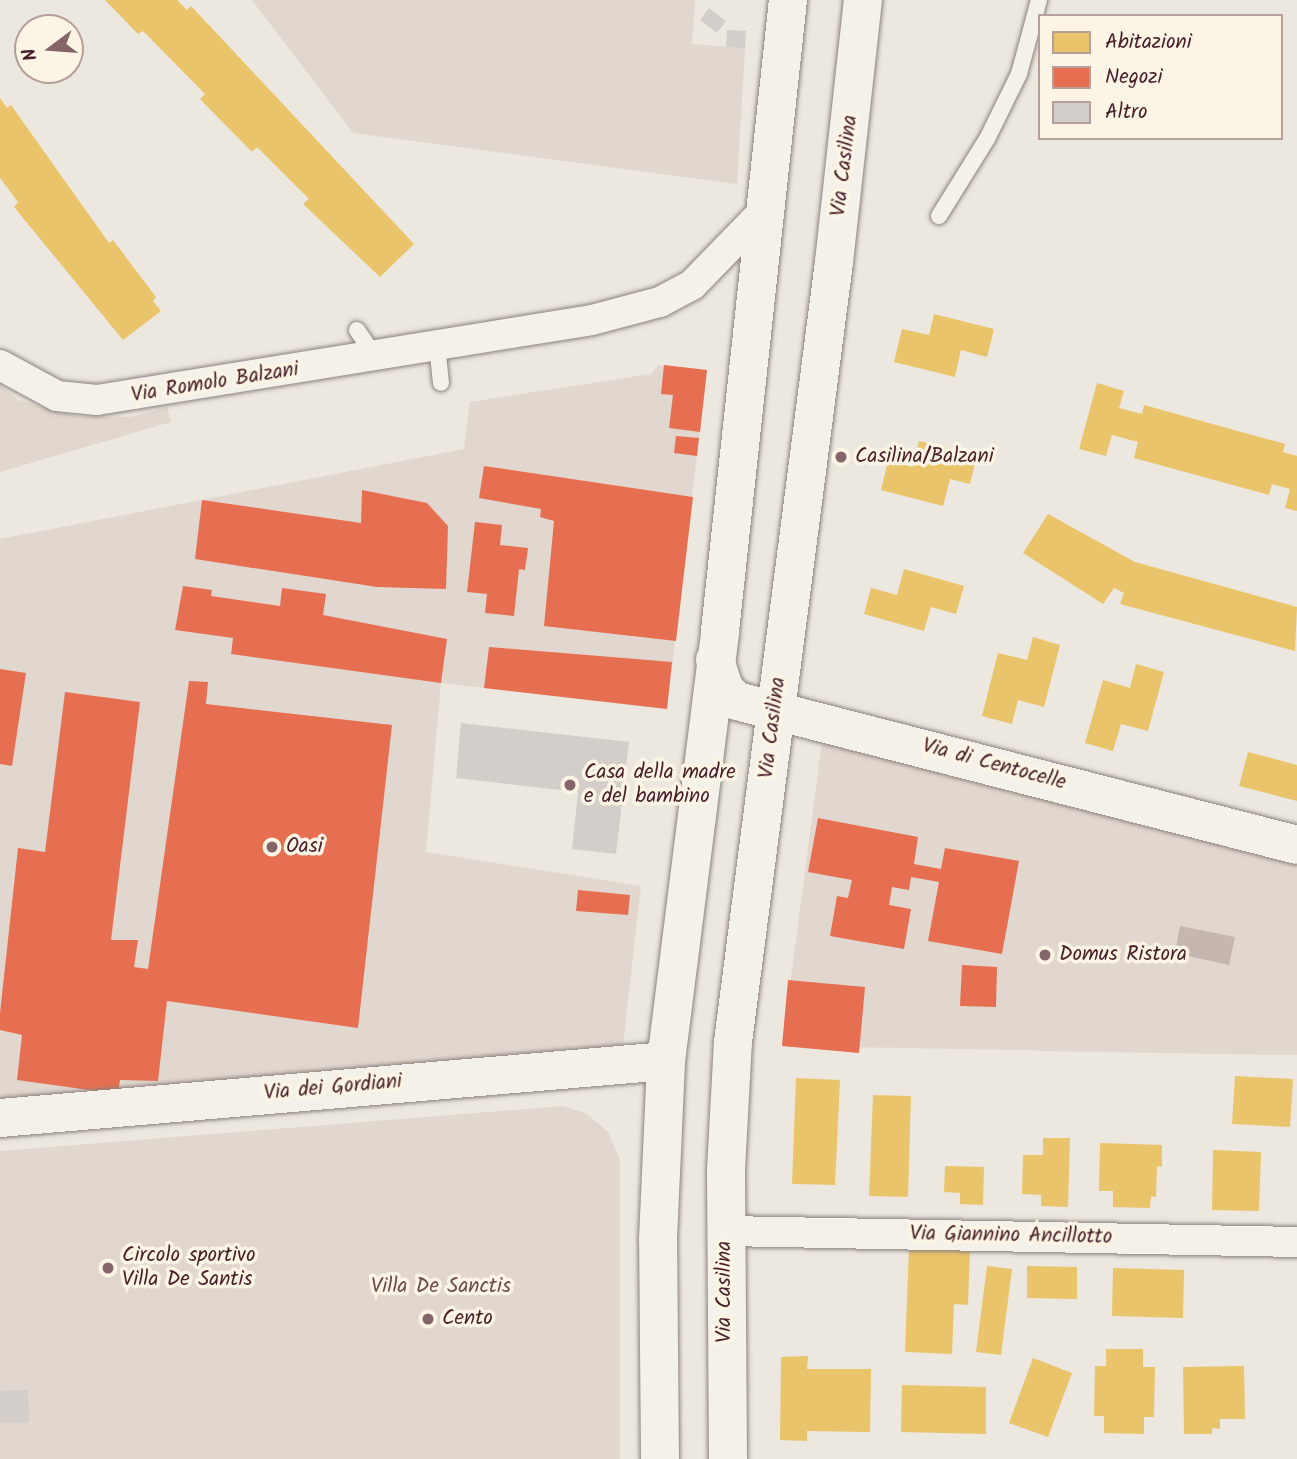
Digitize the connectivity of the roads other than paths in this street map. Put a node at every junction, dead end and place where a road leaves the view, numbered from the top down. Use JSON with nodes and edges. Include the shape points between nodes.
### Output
{"nodes":[{"id":1,"x":788,"y":0,"type":"edge"},
{"id":2,"x":863,"y":0,"type":"edge"},
{"id":3,"x":1039,"y":0,"type":"edge"},
{"id":4,"x":766,"y":208,"type":"junction"},
{"id":5,"x":939,"y":216,"type":"dead end"},
{"id":6,"x":357,"y":330,"type":"dead end"},
{"id":7,"x":438,"y":345,"type":"junction"},
{"id":8,"x":375,"y":357,"type":"junction"},
{"id":9,"x":0,"y":365,"type":"edge"},
{"id":10,"x":441,"y":383,"type":"dead end"},
{"id":11,"x":715,"y":660,"type":"junction"},
{"id":12,"x":775,"y":709,"type":"junction"},
{"id":13,"x":1297,"y":845,"type":"edge"},
{"id":14,"x":666,"y":1061,"type":"junction"},
{"id":15,"x":0,"y":1118,"type":"edge"},
{"id":16,"x":726,"y":1231,"type":"junction"},
{"id":17,"x":1297,"y":1242,"type":"edge"},
{"id":18,"x":660,"y":1459,"type":"edge"},
{"id":19,"x":727,"y":1459,"type":"edge"}],
"edges":[{"from":1,"to":4,"type":"main road"},
{"from":2,"to":12,"type":"main road","name":"Via Casilina"},
{"from":3,"to":5,"type":"lane","via":[[1019,74],[987,139]]},
{"from":4,"to":7,"type":"street","name":"Via Romolo Balzani","via":[[709,271],[660,303],[592,320]]},
{"from":4,"to":11,"type":"main road"},
{"from":6,"to":8,"type":"lane"},
{"from":7,"to":8,"type":"street","name":"Via Romolo Balzani"},
{"from":7,"to":10,"type":"lane"},
{"from":8,"to":9,"type":"street","name":"Via Romolo Balzani","via":[[97,400],[57,396]]},
{"from":11,"to":12,"type":"main road","name":"Via di Centocelle","via":[[731,697]]},
{"from":11,"to":14,"type":"main road"},
{"from":12,"to":13,"type":"main road","name":"Via di Centocelle"},
{"from":12,"to":16,"type":"main road","name":"Via Casilina","via":[[733,1042]]},
{"from":14,"to":15,"type":"main road","name":"Via dei Gordiani"},
{"from":14,"to":18,"type":"main road","via":[[658,1238]]},
{"from":16,"to":17,"type":"street","name":"Via Giannino Ancillotto"},
{"from":16,"to":19,"type":"main road","name":"Via Casilina"}]}
